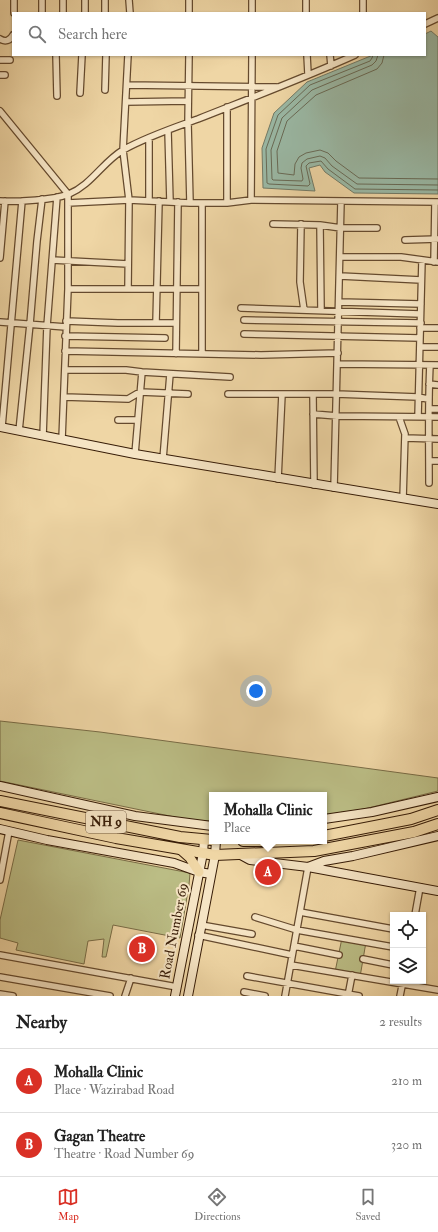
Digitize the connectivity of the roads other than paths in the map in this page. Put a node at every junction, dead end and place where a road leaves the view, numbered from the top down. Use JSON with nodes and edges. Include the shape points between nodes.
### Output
{"nodes":[{"id":1,"x":14,"y":0,"type":"edge"},
{"id":2,"x":42,"y":0,"type":"edge"},
{"id":3,"x":63,"y":0,"type":"edge"},
{"id":4,"x":85,"y":0,"type":"edge"},
{"id":5,"x":105,"y":0,"type":"edge"},
{"id":6,"x":129,"y":0,"type":"edge"},
{"id":7,"x":189,"y":0,"type":"edge"},
{"id":8,"x":252,"y":0,"type":"edge"},
{"id":9,"x":306,"y":0,"type":"edge"},
{"id":10,"x":363,"y":0,"type":"edge"},
{"id":11,"x":14,"y":12,"type":"edge"},
{"id":12,"x":42,"y":12,"type":"edge"},
{"id":13,"x":63,"y":12,"type":"edge"},
{"id":14,"x":85,"y":12,"type":"edge"},
{"id":15,"x":105,"y":12,"type":"edge"},
{"id":16,"x":130,"y":12,"type":"edge"},
{"id":17,"x":189,"y":12,"type":"edge"},
{"id":18,"x":252,"y":12,"type":"edge"},
{"id":19,"x":306,"y":12,"type":"edge"},
{"id":20,"x":363,"y":12,"type":"edge"},
{"id":21,"x":438,"y":18,"type":"edge"},
{"id":22,"x":426,"y":24,"type":"edge"},
{"id":23,"x":12,"y":38,"type":"edge"},
{"id":24,"x":0,"y":39,"type":"edge"},
{"id":25,"x":56,"y":56,"type":"edge"},
{"id":26,"x":82,"y":56,"type":"edge"},
{"id":27,"x":106,"y":56,"type":"edge"},
{"id":28,"x":128,"y":56,"type":"edge"},
{"id":29,"x":189,"y":56,"type":"edge"},
{"id":30,"x":252,"y":56,"type":"edge"},
{"id":31,"x":307,"y":56,"type":"edge"},
{"id":32,"x":330,"y":56,"type":"edge"},
{"id":33,"x":353,"y":56,"type":"edge"},
{"id":34,"x":0,"y":60,"type":"edge"},
{"id":35,"x":10,"y":60,"type":"dead end"},
{"id":36,"x":331,"y":66,"type":"junction"},
{"id":37,"x":308,"y":74,"type":"junction"},
{"id":38,"x":127,"y":85,"type":"junction"},
{"id":39,"x":188,"y":86,"type":"junction"},
{"id":40,"x":252,"y":86,"type":"junction"},
{"id":41,"x":280,"y":87,"type":"junction"},
{"id":42,"x":105,"y":90,"type":"dead end"},
{"id":43,"x":80,"y":93,"type":"dead end"},
{"id":44,"x":57,"y":96,"type":"dead end"},
{"id":45,"x":252,"y":98,"type":"junction"},
{"id":46,"x":187,"y":101,"type":"junction"},
{"id":47,"x":126,"y":102,"type":"junction"},
{"id":48,"x":227,"y":107,"type":"junction"},
{"id":49,"x":0,"y":111,"type":"edge"},
{"id":50,"x":188,"y":123,"type":"junction"},
{"id":51,"x":168,"y":131,"type":"junction"},
{"id":52,"x":149,"y":138,"type":"junction"},
{"id":53,"x":123,"y":150,"type":"junction"},
{"id":54,"x":68,"y":194,"type":"junction"},
{"id":55,"x":57,"y":197,"type":"junction"},
{"id":56,"x":42,"y":199,"type":"junction"},
{"id":57,"x":129,"y":200,"type":"junction"},
{"id":58,"x":251,"y":200,"type":"junction"},
{"id":59,"x":2,"y":201,"type":"edge"},
{"id":60,"x":22,"y":201,"type":"junction"},
{"id":61,"x":149,"y":201,"type":"junction"},
{"id":62,"x":159,"y":201,"type":"junction"},
{"id":63,"x":341,"y":201,"type":"junction"},
{"id":64,"x":170,"y":202,"type":"junction"},
{"id":65,"x":178,"y":202,"type":"junction"},
{"id":66,"x":436,"y":202,"type":"edge"},
{"id":67,"x":68,"y":203,"type":"junction"},
{"id":68,"x":190,"y":203,"type":"junction"},
{"id":69,"x":202,"y":203,"type":"junction"},
{"id":70,"x":227,"y":203,"type":"junction"},
{"id":71,"x":436,"y":219,"type":"edge"},
{"id":72,"x":273,"y":224,"type":"dead end"},
{"id":73,"x":301,"y":224,"type":"junction"},
{"id":74,"x":320,"y":225,"type":"junction"},
{"id":75,"x":341,"y":228,"type":"junction"},
{"id":76,"x":377,"y":228,"type":"dead end"},
{"id":77,"x":1,"y":235,"type":"edge"},
{"id":78,"x":436,"y":239,"type":"edge"},
{"id":79,"x":405,"y":240,"type":"dead end"},
{"id":80,"x":340,"y":257,"type":"junction"},
{"id":81,"x":0,"y":258,"type":"edge"},
{"id":82,"x":52,"y":260,"type":"junction"},
{"id":83,"x":422,"y":260,"type":"junction"},
{"id":84,"x":68,"y":261,"type":"junction"},
{"id":85,"x":436,"y":262,"type":"edge"},
{"id":86,"x":128,"y":264,"type":"junction"},
{"id":87,"x":340,"y":276,"type":"junction"},
{"id":88,"x":421,"y":280,"type":"junction"},
{"id":89,"x":68,"y":289,"type":"junction"},
{"id":90,"x":128,"y":289,"type":"junction"},
{"id":91,"x":156,"y":289,"type":"junction"},
{"id":92,"x":177,"y":289,"type":"junction"},
{"id":93,"x":201,"y":289,"type":"junction"},
{"id":94,"x":339,"y":302,"type":"junction"},
{"id":95,"x":421,"y":304,"type":"junction"},
{"id":96,"x":241,"y":308,"type":"dead end"},
{"id":97,"x":304,"y":310,"type":"junction"},
{"id":98,"x":321,"y":310,"type":"junction"},
{"id":99,"x":339,"y":311,"type":"junction"},
{"id":100,"x":420,"y":314,"type":"junction"},
{"id":101,"x":244,"y":320,"type":"dead end"},
{"id":102,"x":0,"y":322,"type":"edge"},
{"id":103,"x":339,"y":322,"type":"junction"},
{"id":104,"x":12,"y":323,"type":"junction"},
{"id":105,"x":156,"y":323,"type":"junction"},
{"id":106,"x":176,"y":323,"type":"junction"},
{"id":107,"x":30,"y":324,"type":"junction"},
{"id":108,"x":66,"y":324,"type":"junction"},
{"id":109,"x":420,"y":325,"type":"junction"},
{"id":110,"x":47,"y":326,"type":"junction"},
{"id":111,"x":438,"y":328,"type":"edge"},
{"id":112,"x":244,"y":334,"type":"dead end"},
{"id":113,"x":66,"y":336,"type":"junction"},
{"id":114,"x":338,"y":336,"type":"junction"},
{"id":115,"x":165,"y":338,"type":"dead end"},
{"id":116,"x":420,"y":338,"type":"junction"},
{"id":117,"x":420,"y":347,"type":"junction"},
{"id":118,"x":438,"y":347,"type":"edge"},
{"id":119,"x":65,"y":351,"type":"junction"},
{"id":120,"x":338,"y":353,"type":"junction"},
{"id":121,"x":176,"y":354,"type":"junction"},
{"id":122,"x":202,"y":354,"type":"junction"},
{"id":123,"x":337,"y":364,"type":"junction"},
{"id":124,"x":420,"y":365,"type":"junction"},
{"id":125,"x":430,"y":365,"type":"junction"},
{"id":126,"x":438,"y":365,"type":"edge"},
{"id":127,"x":65,"y":370,"type":"junction"},
{"id":128,"x":142,"y":372,"type":"junction"},
{"id":129,"x":170,"y":374,"type":"junction"},
{"id":130,"x":230,"y":377,"type":"dead end"},
{"id":131,"x":429,"y":384,"type":"junction"},
{"id":132,"x":438,"y":385,"type":"edge"},
{"id":133,"x":140,"y":392,"type":"junction"},
{"id":134,"x":168,"y":394,"type":"junction"},
{"id":135,"x":188,"y":394,"type":"dead end"},
{"id":136,"x":228,"y":394,"type":"dead end"},
{"id":137,"x":282,"y":394,"type":"junction"},
{"id":138,"x":336,"y":394,"type":"junction"},
{"id":139,"x":312,"y":395,"type":"junction"},
{"id":140,"x":418,"y":396,"type":"junction"},
{"id":141,"x":64,"y":398,"type":"junction"},
{"id":142,"x":428,"y":399,"type":"junction"},
{"id":143,"x":438,"y":408,"type":"edge"},
{"id":144,"x":429,"y":409,"type":"junction"},
{"id":145,"x":313,"y":414,"type":"junction"},
{"id":146,"x":337,"y":416,"type":"junction"},
{"id":147,"x":399,"y":417,"type":"junction"},
{"id":148,"x":418,"y":417,"type":"junction"},
{"id":149,"x":430,"y":417,"type":"junction"},
{"id":150,"x":438,"y":417,"type":"edge"},
{"id":151,"x":118,"y":420,"type":"dead end"},
{"id":152,"x":138,"y":420,"type":"junction"},
{"id":153,"x":1,"y":427,"type":"edge"},
{"id":154,"x":19,"y":431,"type":"junction"},
{"id":155,"x":43,"y":436,"type":"junction"},
{"id":156,"x":405,"y":438,"type":"junction"},
{"id":157,"x":62,"y":439,"type":"junction"},
{"id":158,"x":429,"y":439,"type":"junction"},
{"id":159,"x":438,"y":439,"type":"edge"},
{"id":160,"x":135,"y":454,"type":"junction"},
{"id":161,"x":163,"y":459,"type":"junction"},
{"id":162,"x":429,"y":461,"type":"junction"},
{"id":163,"x":438,"y":461,"type":"edge"},
{"id":164,"x":278,"y":479,"type":"junction"},
{"id":165,"x":429,"y":483,"type":"dead end"},
{"id":166,"x":314,"y":485,"type":"junction"},
{"id":167,"x":334,"y":488,"type":"junction"},
{"id":168,"x":403,"y":499,"type":"junction"},
{"id":169,"x":438,"y":504,"type":"edge"},
{"id":170,"x":0,"y":786,"type":"edge"},
{"id":171,"x":438,"y":797,"type":"edge"},
{"id":172,"x":0,"y":801,"type":"edge"},
{"id":173,"x":438,"y":810,"type":"edge"},
{"id":174,"x":0,"y":813,"type":"edge"},
{"id":175,"x":327,"y":819,"type":"edge"},
{"id":176,"x":438,"y":824,"type":"edge"},
{"id":177,"x":209,"y":826,"type":"edge"},
{"id":178,"x":0,"y":829,"type":"edge"},
{"id":179,"x":9,"y":831,"type":"junction"},
{"id":180,"x":327,"y":835,"type":"edge"},
{"id":181,"x":438,"y":836,"type":"edge"},
{"id":182,"x":208,"y":840,"type":"edge"},
{"id":183,"x":216,"y":844,"type":"edge"},
{"id":184,"x":181,"y":850,"type":"junction"},
{"id":185,"x":203,"y":853,"type":"junction"},
{"id":186,"x":239,"y":854,"type":"junction"},
{"id":187,"x":215,"y":855,"type":"junction"},
{"id":188,"x":308,"y":867,"type":"junction"},
{"id":189,"x":199,"y":872,"type":"junction"},
{"id":190,"x":210,"y":874,"type":"junction"},
{"id":191,"x":0,"y":880,"type":"edge"},
{"id":192,"x":420,"y":887,"type":"junction"},
{"id":193,"x":438,"y":891,"type":"edge"},
{"id":194,"x":300,"y":912,"type":"junction"},
{"id":195,"x":416,"y":912,"type":"edge"},
{"id":196,"x":255,"y":917,"type":"dead end"},
{"id":197,"x":201,"y":925,"type":"junction"},
{"id":198,"x":390,"y":928,"type":"edge"},
{"id":199,"x":297,"y":930,"type":"junction"},
{"id":200,"x":252,"y":934,"type":"dead end"},
{"id":201,"x":198,"y":935,"type":"junction"},
{"id":202,"x":294,"y":946,"type":"junction"},
{"id":203,"x":390,"y":946,"type":"edge"},
{"id":204,"x":0,"y":955,"type":"edge"},
{"id":205,"x":292,"y":955,"type":"junction"},
{"id":206,"x":339,"y":955,"type":"dead end"},
{"id":207,"x":363,"y":959,"type":"dead end"},
{"id":208,"x":390,"y":964,"type":"edge"},
{"id":209,"x":291,"y":965,"type":"junction"},
{"id":210,"x":352,"y":975,"type":"junction"},
{"id":211,"x":246,"y":976,"type":"dead end"},
{"id":212,"x":0,"y":977,"type":"edge"},
{"id":213,"x":131,"y":978,"type":"junction"},
{"id":214,"x":390,"y":981,"type":"edge"},
{"id":215,"x":288,"y":983,"type":"junction"},
{"id":216,"x":403,"y":984,"type":"edge"},
{"id":217,"x":408,"y":984,"type":"edge"},
{"id":218,"x":177,"y":987,"type":"junction"},
{"id":219,"x":438,"y":990,"type":"edge"},
{"id":220,"x":244,"y":992,"type":"dead end"},
{"id":221,"x":0,"y":994,"type":"edge"},
{"id":222,"x":348,"y":995,"type":"edge"},
{"id":223,"x":13,"y":996,"type":"edge"},
{"id":224,"x":110,"y":996,"type":"edge"},
{"id":225,"x":125,"y":996,"type":"edge"},
{"id":226,"x":176,"y":996,"type":"edge"},
{"id":227,"x":188,"y":996,"type":"edge"},
{"id":228,"x":265,"y":996,"type":"edge"},
{"id":229,"x":286,"y":996,"type":"edge"},
{"id":230,"x":359,"y":996,"type":"edge"},
{"id":231,"x":400,"y":996,"type":"edge"}],
"edges":[{"from":1,"to":11,"type":"street"},
{"from":2,"to":12,"type":"street"},
{"from":3,"to":13,"type":"street"},
{"from":4,"to":14,"type":"street"},
{"from":5,"to":15,"type":"street"},
{"from":6,"to":16,"type":"street"},
{"from":7,"to":17,"type":"street"},
{"from":8,"to":18,"type":"street"},
{"from":9,"to":19,"type":"street"},
{"from":10,"to":20,"type":"street"},
{"from":21,"to":22,"type":"street"},
{"from":23,"to":24,"type":"street","via":[[3,41]]},
{"from":25,"to":44,"type":"street"},
{"from":26,"to":43,"type":"street"},
{"from":27,"to":42,"type":"street"},
{"from":28,"to":38,"type":"street"},
{"from":29,"to":39,"type":"street"},
{"from":30,"to":40,"type":"street"},
{"from":31,"to":37,"type":"street"},
{"from":32,"to":36,"type":"street"},
{"from":33,"to":36,"type":"street"},
{"from":34,"to":35,"type":"street"},
{"from":36,"to":37,"type":"street"},
{"from":37,"to":41,"type":"street"},
{"from":38,"to":39,"type":"street"},
{"from":38,"to":47,"type":"street"},
{"from":39,"to":40,"type":"street"},
{"from":39,"to":46,"type":"street"},
{"from":40,"to":41,"type":"street"},
{"from":40,"to":45,"type":"street"},
{"from":41,"to":45,"type":"street"},
{"from":45,"to":48,"type":"street"},
{"from":45,"to":58,"type":"street"},
{"from":46,"to":47,"type":"street"},
{"from":46,"to":50,"type":"street"},
{"from":47,"to":53,"type":"street"},
{"from":48,"to":50,"type":"street"},
{"from":48,"to":70,"type":"street"},
{"from":49,"to":54,"type":"street"},
{"from":50,"to":51,"type":"street"},
{"from":50,"to":68,"type":"street"},
{"from":51,"to":52,"type":"street"},
{"from":51,"to":64,"type":"street"},
{"from":52,"to":53,"type":"street"},
{"from":52,"to":61,"type":"street"},
{"from":53,"to":54,"type":"street","via":[[82,186]]},
{"from":53,"to":57,"type":"street"},
{"from":54,"to":55,"type":"street"},
{"from":54,"to":67,"type":"street"},
{"from":55,"to":56,"type":"street"},
{"from":55,"to":82,"type":"street"},
{"from":56,"to":60,"type":"street"},
{"from":56,"to":107,"type":"street"},
{"from":57,"to":61,"type":"street"},
{"from":57,"to":67,"type":"street"},
{"from":57,"to":86,"type":"street"},
{"from":58,"to":63,"type":"street"},
{"from":58,"to":70,"type":"street"},
{"from":59,"to":60,"type":"street"},
{"from":59,"to":77,"type":"street"},
{"from":60,"to":104,"type":"street"},
{"from":61,"to":62,"type":"street"},
{"from":62,"to":64,"type":"street"},
{"from":62,"to":91,"type":"street"},
{"from":63,"to":66,"type":"street"},
{"from":63,"to":75,"type":"street"},
{"from":64,"to":65,"type":"street"},
{"from":65,"to":68,"type":"street"},
{"from":65,"to":92,"type":"street"},
{"from":66,"to":71,"type":"street"},
{"from":67,"to":84,"type":"street"},
{"from":68,"to":69,"type":"street"},
{"from":69,"to":70,"type":"street"},
{"from":69,"to":93,"type":"street"},
{"from":71,"to":78,"type":"street"},
{"from":72,"to":73,"type":"street"},
{"from":73,"to":74,"type":"street"},
{"from":73,"to":97,"type":"street","via":[[300,282]]},
{"from":74,"to":75,"type":"street"},
{"from":74,"to":98,"type":"street"},
{"from":75,"to":76,"type":"street"},
{"from":75,"to":80,"type":"street"},
{"from":77,"to":81,"type":"street"},
{"from":78,"to":79,"type":"street"},
{"from":78,"to":85,"type":"street"},
{"from":80,"to":83,"type":"street","via":[[401,257]]},
{"from":80,"to":87,"type":"street"},
{"from":82,"to":84,"type":"street"},
{"from":82,"to":110,"type":"street"},
{"from":83,"to":85,"type":"street"},
{"from":83,"to":88,"type":"street"},
{"from":84,"to":86,"type":"street"},
{"from":84,"to":89,"type":"street"},
{"from":86,"to":90,"type":"street"},
{"from":87,"to":88,"type":"street"},
{"from":87,"to":94,"type":"street"},
{"from":88,"to":95,"type":"street"},
{"from":89,"to":90,"type":"street"},
{"from":89,"to":108,"type":"street"},
{"from":90,"to":91,"type":"street"},
{"from":91,"to":92,"type":"street"},
{"from":91,"to":105,"type":"street"},
{"from":92,"to":93,"type":"street"},
{"from":92,"to":106,"type":"street"},
{"from":93,"to":122,"type":"street"},
{"from":94,"to":95,"type":"street"},
{"from":94,"to":99,"type":"street"},
{"from":95,"to":100,"type":"street"},
{"from":96,"to":97,"type":"street"},
{"from":97,"to":98,"type":"street"},
{"from":98,"to":99,"type":"street"},
{"from":99,"to":100,"type":"street"},
{"from":99,"to":103,"type":"street"},
{"from":100,"to":109,"type":"street"},
{"from":101,"to":103,"type":"street"},
{"from":102,"to":104,"type":"street"},
{"from":103,"to":109,"type":"street"},
{"from":103,"to":114,"type":"street"},
{"from":104,"to":107,"type":"street"},
{"from":104,"to":153,"type":"street"},
{"from":105,"to":106,"type":"street"},
{"from":105,"to":108,"type":"street"},
{"from":106,"to":121,"type":"street"},
{"from":107,"to":110,"type":"street"},
{"from":107,"to":154,"type":"street"},
{"from":108,"to":110,"type":"street"},
{"from":108,"to":113,"type":"street"},
{"from":109,"to":111,"type":"street"},
{"from":109,"to":116,"type":"street"},
{"from":110,"to":155,"type":"street"},
{"from":112,"to":114,"type":"street"},
{"from":113,"to":115,"type":"street"},
{"from":113,"to":119,"type":"street"},
{"from":114,"to":116,"type":"street"},
{"from":114,"to":120,"type":"street"},
{"from":116,"to":117,"type":"street"},
{"from":117,"to":118,"type":"street"},
{"from":117,"to":124,"type":"street"},
{"from":119,"to":121,"type":"street"},
{"from":119,"to":127,"type":"street"},
{"from":120,"to":122,"type":"street"},
{"from":120,"to":123,"type":"street"},
{"from":121,"to":122,"type":"street"},
{"from":123,"to":124,"type":"street"},
{"from":123,"to":138,"type":"street"},
{"from":124,"to":125,"type":"street"},
{"from":124,"to":140,"type":"street"},
{"from":125,"to":126,"type":"street"},
{"from":125,"to":131,"type":"street"},
{"from":127,"to":128,"type":"street"},
{"from":127,"to":141,"type":"street"},
{"from":128,"to":129,"type":"street"},
{"from":128,"to":133,"type":"street"},
{"from":129,"to":130,"type":"street"},
{"from":129,"to":134,"type":"street"},
{"from":131,"to":132,"type":"street"},
{"from":131,"to":142,"type":"street"},
{"from":133,"to":134,"type":"street"},
{"from":133,"to":141,"type":"street","via":[[128,399]]},
{"from":133,"to":152,"type":"street"},
{"from":134,"to":135,"type":"street"},
{"from":134,"to":161,"type":"street"},
{"from":136,"to":137,"type":"street"},
{"from":137,"to":139,"type":"street"},
{"from":137,"to":164,"type":"street"},
{"from":138,"to":139,"type":"street"},
{"from":138,"to":140,"type":"street"},
{"from":138,"to":146,"type":"street"},
{"from":139,"to":145,"type":"street"},
{"from":140,"to":142,"type":"street"},
{"from":140,"to":148,"type":"street"},
{"from":141,"to":157,"type":"street"},
{"from":142,"to":144,"type":"street"},
{"from":143,"to":144,"type":"street"},
{"from":144,"to":149,"type":"street"},
{"from":145,"to":146,"type":"street"},
{"from":145,"to":166,"type":"street"},
{"from":146,"to":147,"type":"street"},
{"from":146,"to":167,"type":"street"},
{"from":147,"to":148,"type":"street"},
{"from":147,"to":156,"type":"street"},
{"from":148,"to":149,"type":"street"},
{"from":149,"to":150,"type":"street"},
{"from":149,"to":158,"type":"street"},
{"from":151,"to":152,"type":"street"},
{"from":152,"to":160,"type":"street"},
{"from":153,"to":154,"type":"street"},
{"from":154,"to":155,"type":"street"},
{"from":155,"to":157,"type":"street"},
{"from":156,"to":158,"type":"street"},
{"from":156,"to":168,"type":"street"},
{"from":157,"to":160,"type":"street"},
{"from":158,"to":159,"type":"street"},
{"from":158,"to":162,"type":"street"},
{"from":160,"to":161,"type":"street"},
{"from":161,"to":164,"type":"street"},
{"from":162,"to":163,"type":"street"},
{"from":162,"to":165,"type":"street"},
{"from":164,"to":166,"type":"street"},
{"from":166,"to":167,"type":"street"},
{"from":167,"to":168,"type":"street"},
{"from":168,"to":169,"type":"street"},
{"from":170,"to":177,"type":"street","via":[[135,816]]},
{"from":171,"to":175,"type":"street","via":[[372,812]]},
{"from":172,"to":182,"type":"highway","number":"NH 9","via":[[159,833]]},
{"from":173,"to":180,"type":"highway","via":[[411,819]]},
{"from":174,"to":184,"type":"highway","number":"NH 9"},
{"from":176,"to":186,"type":"highway","number":"NH 9","via":[[414,832],[314,851]]},
{"from":178,"to":179,"type":"street"},
{"from":179,"to":189,"type":"street","via":[[174,863]]},
{"from":179,"to":191,"type":"street"},
{"from":181,"to":188,"type":"street","via":[[324,861]]},
{"from":182,"to":185,"type":"street","name":"Road Number 69"},
{"from":183,"to":187,"type":"street","name":"Road Number 69"},
{"from":184,"to":185,"type":"highway","number":"NH 9"},
{"from":184,"to":189,"type":"main road"},
{"from":185,"to":187,"type":"highway","number":"NH 9"},
{"from":185,"to":189,"type":"street","name":"Road Number 69"},
{"from":186,"to":187,"type":"highway","number":"NH 9"},
{"from":186,"to":188,"type":"street","via":[[250,860]]},
{"from":187,"to":190,"type":"street","name":"Road Number 69"},
{"from":188,"to":192,"type":"street"},
{"from":188,"to":194,"type":"street"},
{"from":189,"to":190,"type":"street"},
{"from":189,"to":218,"type":"street","name":"Road Number 69"},
{"from":190,"to":197,"type":"street","name":"Road Number 69"},
{"from":192,"to":193,"type":"street"},
{"from":192,"to":195,"type":"street"},
{"from":194,"to":198,"type":"street"},
{"from":194,"to":199,"type":"street"},
{"from":196,"to":199,"type":"street"},
{"from":197,"to":200,"type":"street"},
{"from":197,"to":201,"type":"street","name":"Road Number 69"},
{"from":199,"to":202,"type":"street"},
{"from":199,"to":203,"type":"street"},
{"from":201,"to":205,"type":"street"},
{"from":201,"to":227,"type":"street","name":"Road Number 69"},
{"from":202,"to":205,"type":"street"},
{"from":202,"to":206,"type":"street"},
{"from":204,"to":213,"type":"street"},
{"from":205,"to":209,"type":"street"},
{"from":207,"to":208,"type":"street"},
{"from":209,"to":210,"type":"street"},
{"from":209,"to":215,"type":"street"},
{"from":210,"to":214,"type":"street"},
{"from":210,"to":222,"type":"street"},
{"from":211,"to":215,"type":"street"},
{"from":212,"to":224,"type":"street"},
{"from":213,"to":218,"type":"street"},
{"from":213,"to":225,"type":"street"},
{"from":215,"to":222,"type":"street"},
{"from":215,"to":229,"type":"street"},
{"from":216,"to":231,"type":"street"},
{"from":217,"to":219,"type":"street"},
{"from":218,"to":226,"type":"street","name":"Road Number 69"},
{"from":220,"to":228,"type":"street"},
{"from":221,"to":223,"type":"street"},
{"from":222,"to":230,"type":"street"}]}
